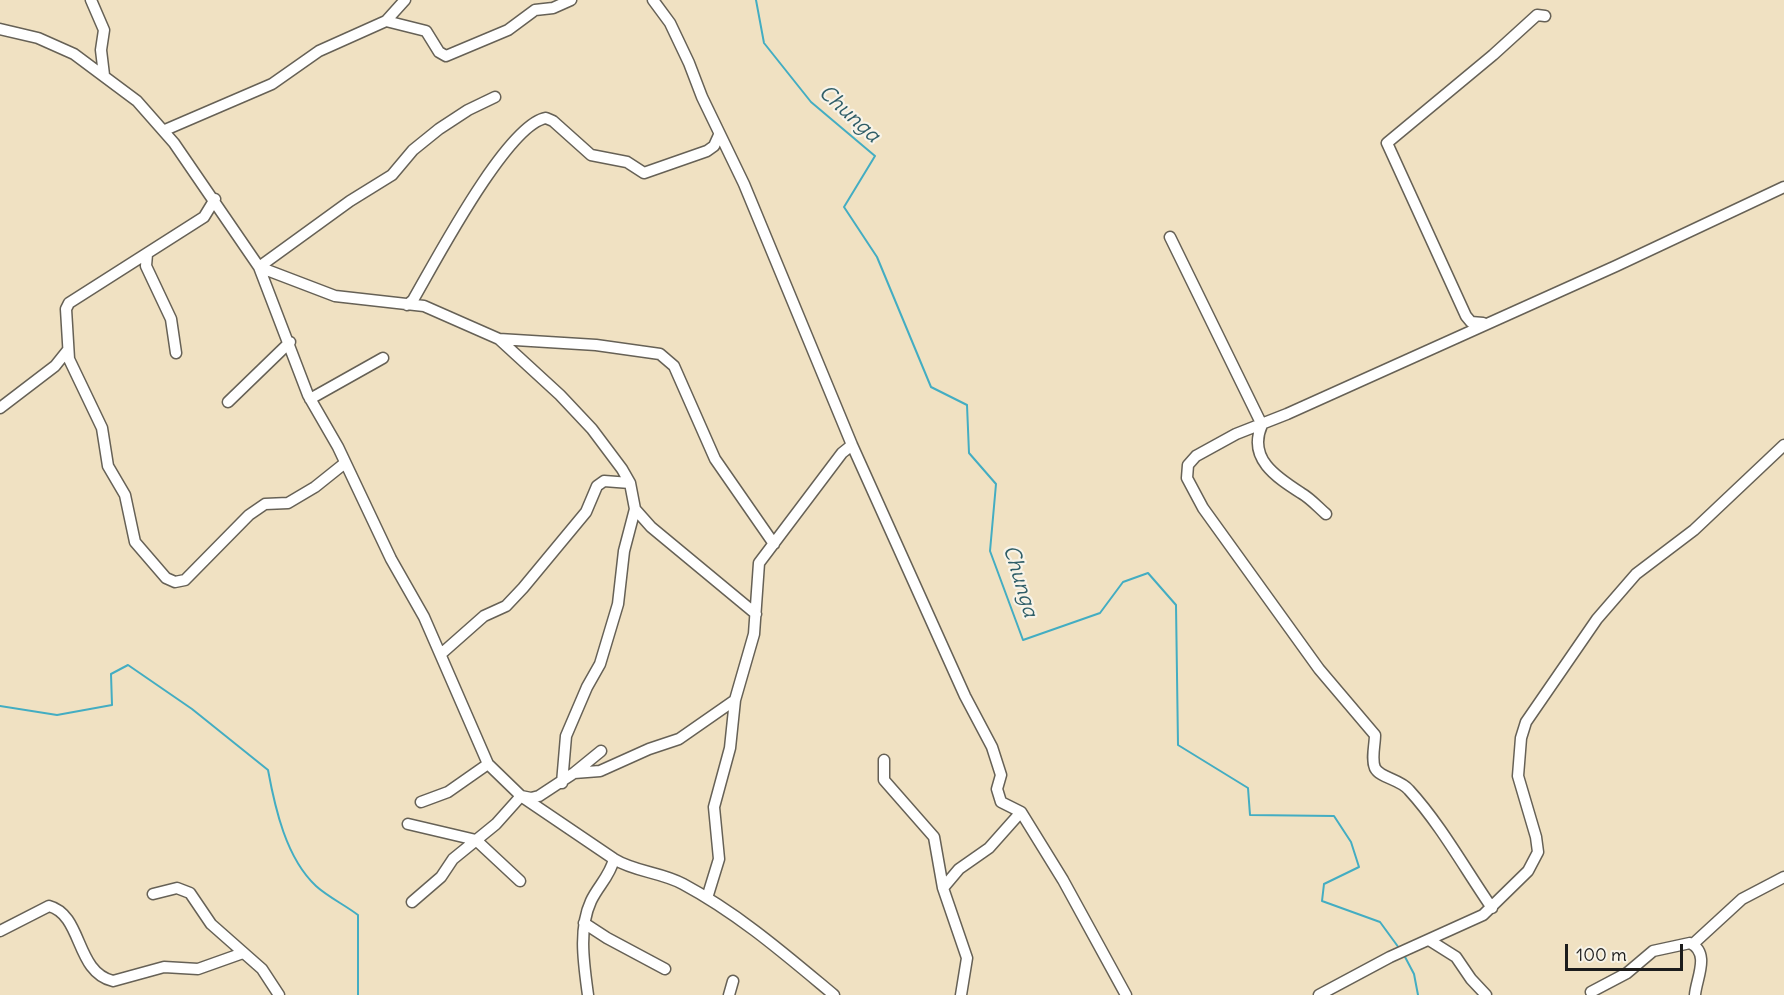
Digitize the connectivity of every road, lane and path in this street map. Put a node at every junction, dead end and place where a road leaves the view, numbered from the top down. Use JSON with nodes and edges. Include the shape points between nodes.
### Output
{"nodes":[{"id":1,"x":91,"y":0,"type":"edge"},
{"id":2,"x":405,"y":0,"type":"edge"},
{"id":3,"x":571,"y":0,"type":"edge"},
{"id":4,"x":653,"y":0,"type":"edge"},
{"id":5,"x":1545,"y":16,"type":"dead end"},
{"id":6,"x":386,"y":21,"type":"junction"},
{"id":7,"x":0,"y":29,"type":"edge"},
{"id":8,"x":104,"y":75,"type":"junction"},
{"id":9,"x":495,"y":97,"type":"dead end"},
{"id":10,"x":165,"y":130,"type":"junction"},
{"id":11,"x":719,"y":135,"type":"junction"},
{"id":12,"x":1784,"y":186,"type":"edge"},
{"id":13,"x":214,"y":200,"type":"junction"},
{"id":14,"x":1170,"y":237,"type":"dead end"},
{"id":15,"x":147,"y":254,"type":"junction"},
{"id":16,"x":260,"y":267,"type":"junction"},
{"id":17,"x":407,"y":304,"type":"junction"},
{"id":18,"x":1485,"y":323,"type":"junction"},
{"id":19,"x":499,"y":339,"type":"junction"},
{"id":20,"x":290,"y":342,"type":"junction"},
{"id":21,"x":67,"y":351,"type":"junction"},
{"id":22,"x":176,"y":353,"type":"dead end"},
{"id":23,"x":383,"y":358,"type":"dead end"},
{"id":24,"x":310,"y":399,"type":"junction"},
{"id":25,"x":228,"y":402,"type":"dead end"},
{"id":26,"x":0,"y":408,"type":"edge"},
{"id":27,"x":1262,"y":425,"type":"junction"},
{"id":28,"x":852,"y":445,"type":"junction"},
{"id":29,"x":1784,"y":445,"type":"edge"},
{"id":30,"x":345,"y":463,"type":"junction"},
{"id":31,"x":630,"y":483,"type":"junction"},
{"id":32,"x":635,"y":509,"type":"junction"},
{"id":33,"x":1326,"y":514,"type":"dead end"},
{"id":34,"x":774,"y":544,"type":"junction"},
{"id":35,"x":756,"y":614,"type":"junction"},
{"id":36,"x":441,"y":654,"type":"junction"},
{"id":37,"x":735,"y":700,"type":"junction"},
{"id":38,"x":601,"y":751,"type":"dead end"},
{"id":39,"x":884,"y":760,"type":"dead end"},
{"id":40,"x":488,"y":764,"type":"junction"},
{"id":41,"x":574,"y":773,"type":"junction"},
{"id":42,"x":562,"y":783,"type":"junction"},
{"id":43,"x":521,"y":796,"type":"junction"},
{"id":44,"x":421,"y":802,"type":"dead end"},
{"id":45,"x":1021,"y":812,"type":"junction"},
{"id":46,"x":408,"y":824,"type":"dead end"},
{"id":47,"x":476,"y":840,"type":"junction"},
{"id":48,"x":614,"y":859,"type":"junction"},
{"id":49,"x":1784,"y":877,"type":"edge"},
{"id":50,"x":520,"y":880,"type":"dead end"},
{"id":51,"x":943,"y":888,"type":"junction"},
{"id":52,"x":153,"y":894,"type":"dead end"},
{"id":53,"x":707,"y":898,"type":"junction"},
{"id":54,"x":412,"y":902,"type":"dead end"},
{"id":55,"x":1492,"y":908,"type":"junction"},
{"id":56,"x":584,"y":923,"type":"junction"},
{"id":57,"x":0,"y":931,"type":"edge"},
{"id":58,"x":1429,"y":940,"type":"junction"},
{"id":59,"x":1693,"y":944,"type":"junction"},
{"id":60,"x":243,"y":953,"type":"junction"},
{"id":61,"x":665,"y":969,"type":"dead end"},
{"id":62,"x":733,"y":981,"type":"dead end"},
{"id":63,"x":1591,"y":992,"type":"dead end"},
{"id":64,"x":279,"y":995,"type":"edge"},
{"id":65,"x":588,"y":995,"type":"edge"},
{"id":66,"x":729,"y":995,"type":"edge"},
{"id":67,"x":834,"y":995,"type":"edge"},
{"id":68,"x":961,"y":995,"type":"edge"},
{"id":69,"x":1126,"y":995,"type":"edge"},
{"id":70,"x":1319,"y":995,"type":"edge"},
{"id":71,"x":1486,"y":995,"type":"edge"},
{"id":72,"x":1695,"y":995,"type":"edge"}],
"edges":[{"from":1,"to":8,"type":"street","via":[[104,30]]},
{"from":2,"to":6,"type":"street"},
{"from":3,"to":6,"type":"street","via":[[553,9],[535,10],[508,30],[446,56],[426,31]]},
{"from":4,"to":11,"type":"street","via":[[670,22]]},
{"from":5,"to":18,"type":"street","via":[[1537,15],[1527,22],[1387,143],[1466,316],[1474,323]]},
{"from":6,"to":10,"type":"street","via":[[319,51],[272,84]]},
{"from":7,"to":8,"type":"street","via":[[57,45]]},
{"from":8,"to":10,"type":"street"},
{"from":9,"to":16,"type":"street","via":[[439,129],[413,150],[392,175]]},
{"from":10,"to":13,"type":"street"},
{"from":11,"to":17,"type":"street","via":[[707,151],[645,173],[627,162],[591,155],[553,121],[546,118],[534,122],[492,168]]},
{"from":11,"to":28,"type":"street","via":[[744,184]]},
{"from":12,"to":18,"type":"street"},
{"from":13,"to":15,"type":"street","via":[[204,217]]},
{"from":13,"to":16,"type":"street"},
{"from":14,"to":27,"type":"street"},
{"from":15,"to":21,"type":"street","via":[[69,303]]},
{"from":15,"to":22,"type":"street","via":[[146,266],[171,319]]},
{"from":16,"to":17,"type":"street","via":[[335,296]]},
{"from":16,"to":20,"type":"street"},
{"from":17,"to":19,"type":"street","via":[[424,306]]},
{"from":18,"to":27,"type":"street"},
{"from":19,"to":31,"type":"street","via":[[592,429]]},
{"from":19,"to":34,"type":"street","via":[[596,345],[668,358],[715,459]]},
{"from":20,"to":24,"type":"street"},
{"from":20,"to":25,"type":"street"},
{"from":21,"to":26,"type":"street","via":[[56,366]]},
{"from":21,"to":30,"type":"street","via":[[102,428],[108,466],[125,495],[135,542],[166,578],[175,582],[184,580],[249,515],[265,504],[288,503]]},
{"from":23,"to":24,"type":"street"},
{"from":24,"to":30,"type":"street"},
{"from":27,"to":33,"type":"street","via":[[1256,442],[1267,468]]},
{"from":27,"to":55,"type":"street","via":[[1196,456],[1188,465],[1186,477],[1203,508],[1318,669],[1375,735],[1375,769],[1382,776],[1394,778],[1415,796]]},
{"from":28,"to":34,"type":"street"},
{"from":28,"to":45,"type":"street","via":[[965,696],[992,747],[1001,775],[997,789],[1001,802]]},
{"from":29,"to":55,"type":"street","via":[[1694,530],[1636,574],[1597,619],[1541,698],[1526,722],[1517,763],[1538,852],[1528,871]]},
{"from":30,"to":36,"type":"street"},
{"from":31,"to":32,"type":"street"},
{"from":31,"to":36,"type":"street","via":[[604,481],[597,486],[586,512],[523,588],[506,606],[484,616]]},
{"from":32,"to":35,"type":"street","via":[[651,527]]},
{"from":32,"to":42,"type":"street","via":[[624,551],[618,604],[600,664],[566,736]]},
{"from":34,"to":35,"type":"street","via":[[759,563]]},
{"from":35,"to":37,"type":"street","via":[[750,655]]},
{"from":36,"to":40,"type":"street"},
{"from":37,"to":41,"type":"street","via":[[679,740],[600,771]]},
{"from":37,"to":53,"type":"street","via":[[730,748],[714,807],[717,869]]},
{"from":38,"to":41,"type":"street"},
{"from":39,"to":51,"type":"street","via":[[884,780],[934,837]]},
{"from":40,"to":43,"type":"street"},
{"from":40,"to":44,"type":"street","via":[[448,792]]},
{"from":41,"to":42,"type":"street"},
{"from":42,"to":43,"type":"street","via":[[539,796]]},
{"from":43,"to":47,"type":"street"},
{"from":43,"to":48,"type":"street"},
{"from":45,"to":51,"type":"street","via":[[989,848],[959,869]]},
{"from":45,"to":69,"type":"street"},
{"from":46,"to":47,"type":"street"},
{"from":47,"to":50,"type":"street"},
{"from":47,"to":54,"type":"street"},
{"from":48,"to":53,"type":"street","via":[[675,880]]},
{"from":48,"to":56,"type":"street","via":[[609,875],[591,900]]},
{"from":49,"to":59,"type":"street","via":[[1742,899]]},
{"from":51,"to":68,"type":"street","via":[[967,958]]},
{"from":52,"to":60,"type":"street","via":[[185,889],[211,924]]},
{"from":53,"to":67,"type":"street","via":[[775,944]]},
{"from":55,"to":58,"type":"street"},
{"from":56,"to":61,"type":"street"},
{"from":56,"to":65,"type":"street"},
{"from":57,"to":60,"type":"street","via":[[49,906],[57,909],[72,925],[84,954],[101,975],[113,981],[164,967],[198,969]]},
{"from":58,"to":70,"type":"street"},
{"from":58,"to":71,"type":"street","via":[[1456,957]]},
{"from":59,"to":63,"type":"street","via":[[1653,951],[1627,974]]},
{"from":59,"to":72,"type":"street","via":[[1701,965]]},
{"from":60,"to":64,"type":"street","via":[[262,969]]},
{"from":62,"to":66,"type":"street"}]}
